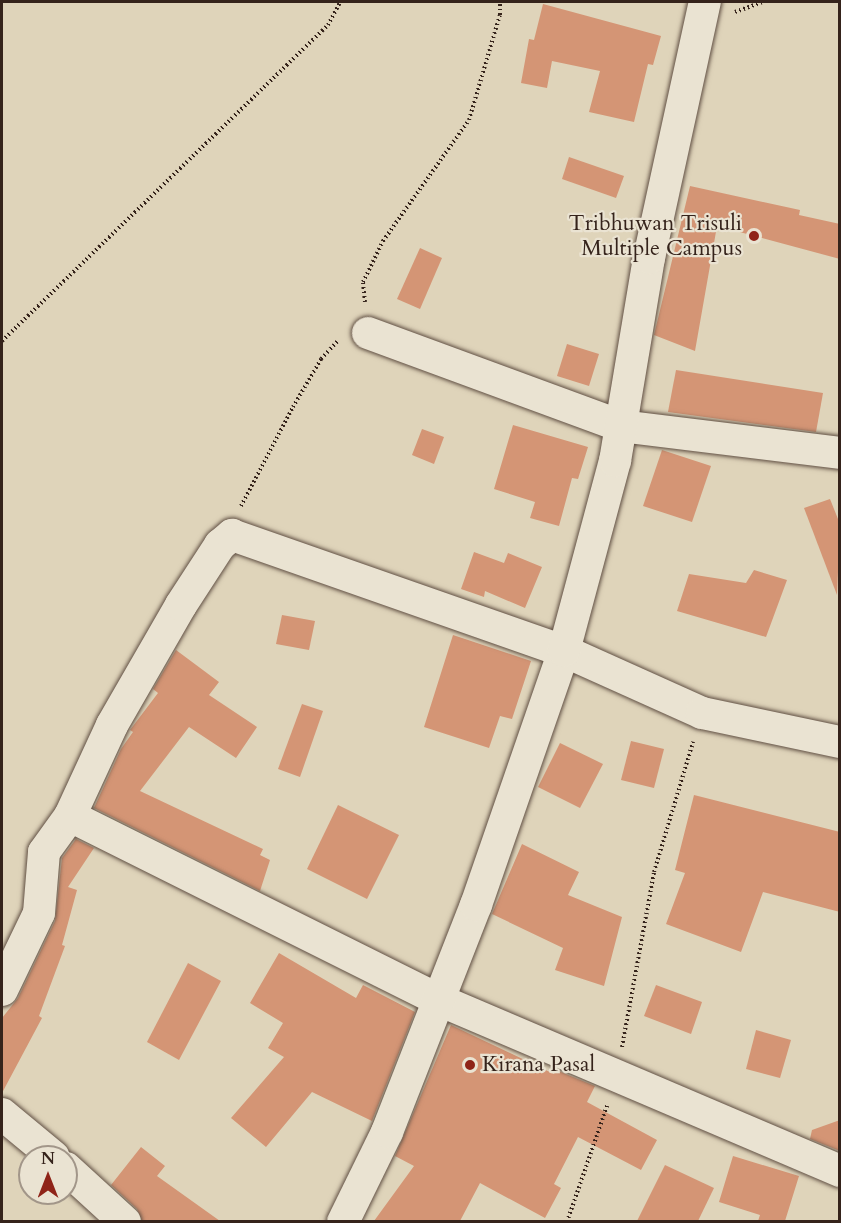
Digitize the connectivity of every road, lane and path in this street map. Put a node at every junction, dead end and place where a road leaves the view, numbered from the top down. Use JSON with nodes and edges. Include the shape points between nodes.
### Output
{"nodes":[{"id":1,"x":340,"y":2,"type":"edge"},
{"id":2,"x":500,"y":2,"type":"edge"},
{"id":3,"x":705,"y":2,"type":"edge"},
{"id":4,"x":356,"y":334,"type":"junction"},
{"id":5,"x":2,"y":340,"type":"edge"},
{"id":6,"x":621,"y":426,"type":"junction"},
{"id":7,"x":840,"y":453,"type":"edge"},
{"id":8,"x":232,"y":535,"type":"junction"},
{"id":9,"x":564,"y":651,"type":"junction"},
{"id":10,"x":702,"y":713,"type":"junction"},
{"id":11,"x":840,"y":742,"type":"edge"},
{"id":12,"x":70,"y":816,"type":"junction"},
{"id":13,"x":2,"y":990,"type":"edge"},
{"id":14,"x":439,"y":1000,"type":"junction"},
{"id":15,"x":617,"y":1076,"type":"junction"},
{"id":16,"x":2,"y":1114,"type":"edge"},
{"id":17,"x":39,"y":1145,"type":"edge"},
{"id":18,"x":840,"y":1171,"type":"edge"},
{"id":19,"x":78,"y":1179,"type":"edge"},
{"id":20,"x":125,"y":1221,"type":"edge"},
{"id":21,"x":344,"y":1221,"type":"edge"},
{"id":22,"x":567,"y":1221,"type":"edge"}],
"edges":[{"from":1,"to":5,"type":"path","via":[[328,25]]},
{"from":2,"to":4,"type":"path","via":[[500,15],[469,120],[383,241],[363,282]]},
{"from":3,"to":6,"type":"street","via":[[649,258]]},
{"from":4,"to":6,"type":"street"},
{"from":4,"to":8,"type":"path","via":[[321,359],[242,504]]},
{"from":6,"to":7,"type":"street"},
{"from":6,"to":9,"type":"street"},
{"from":8,"to":9,"type":"street"},
{"from":8,"to":12,"type":"street","via":[[220,545],[181,605],[112,725]]},
{"from":9,"to":10,"type":"street"},
{"from":9,"to":14,"type":"street"},
{"from":10,"to":11,"type":"street"},
{"from":10,"to":15,"type":"path","via":[[654,872]]},
{"from":12,"to":13,"type":"street","via":[[44,852],[39,913]]},
{"from":12,"to":14,"type":"street"},
{"from":14,"to":15,"type":"street"},
{"from":14,"to":21,"type":"street","via":[[387,1132]]},
{"from":15,"to":18,"type":"street"},
{"from":15,"to":22,"type":"path"},
{"from":16,"to":17,"type":"street"},
{"from":19,"to":20,"type":"street"}]}
